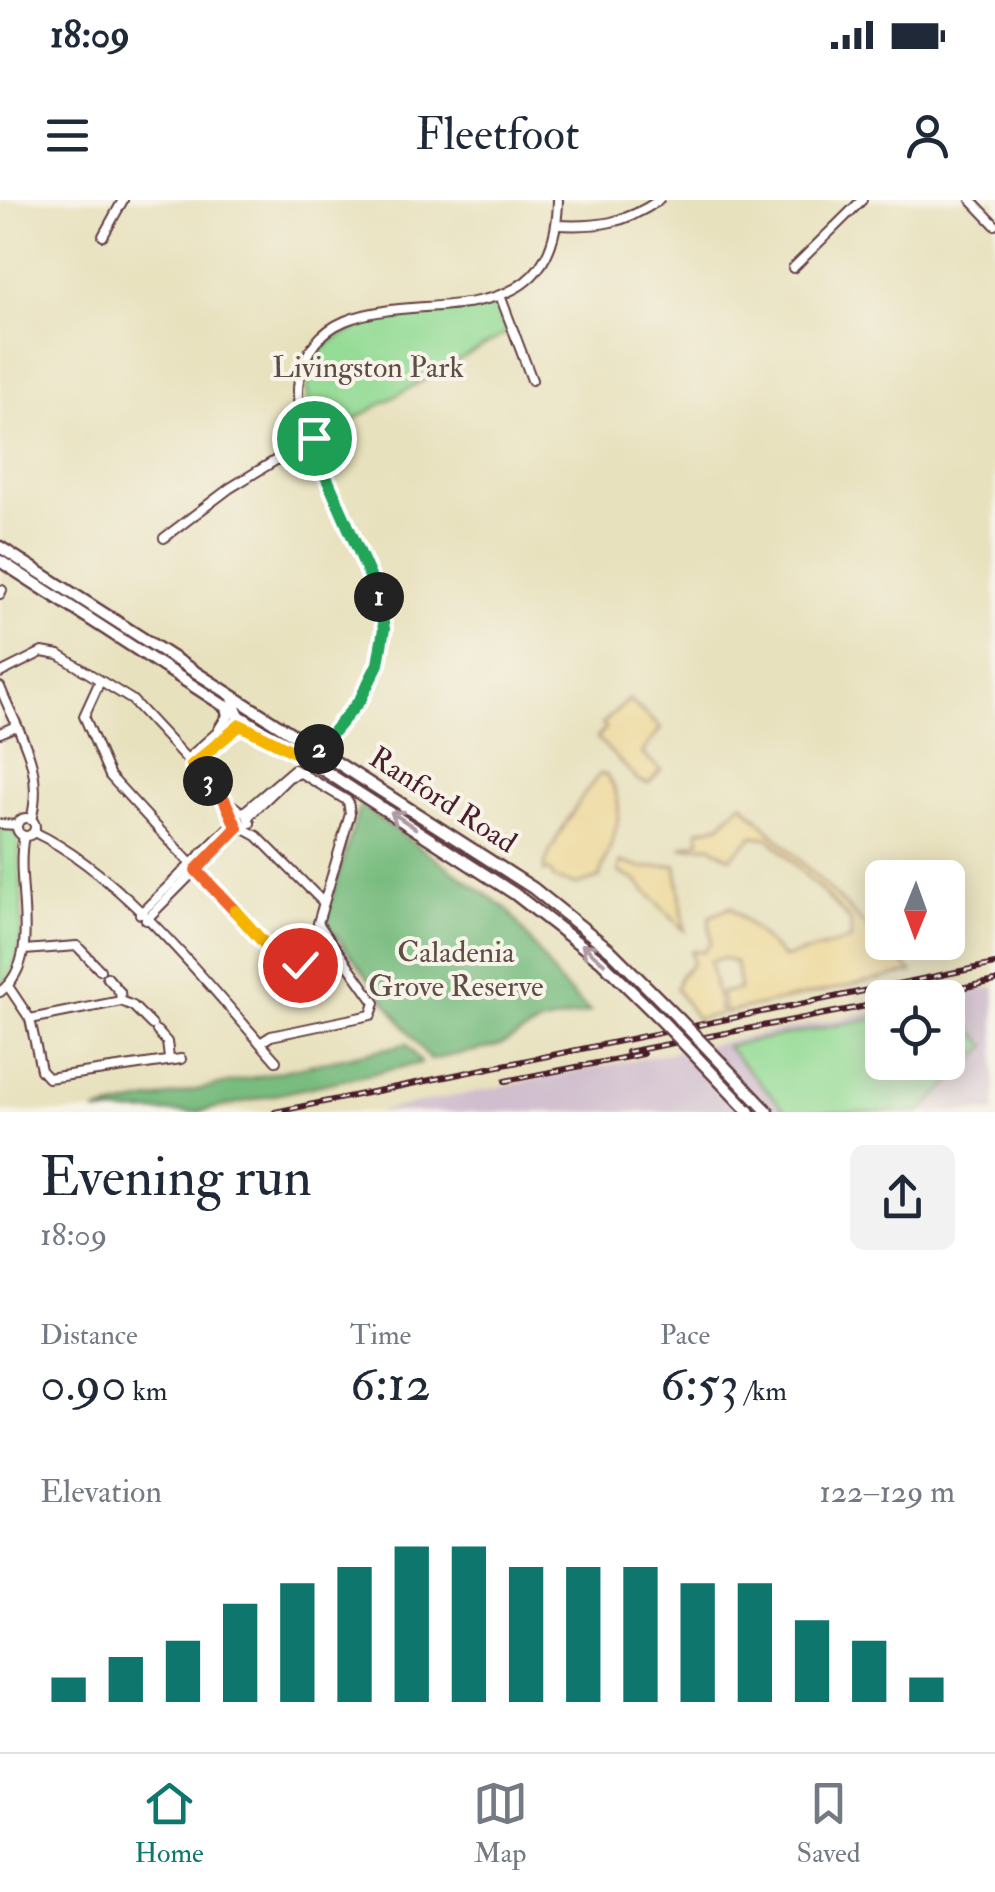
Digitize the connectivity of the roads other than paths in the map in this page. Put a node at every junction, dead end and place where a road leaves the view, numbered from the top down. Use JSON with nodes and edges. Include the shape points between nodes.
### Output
{"nodes":[{"id":1,"x":124,"y":200,"type":"edge"},
{"id":2,"x":558,"y":200,"type":"edge"},
{"id":3,"x":659,"y":200,"type":"edge"},
{"id":4,"x":862,"y":200,"type":"edge"},
{"id":5,"x":971,"y":200,"type":"edge"},
{"id":6,"x":995,"y":224,"type":"edge"},
{"id":7,"x":556,"y":225,"type":"junction"},
{"id":8,"x":103,"y":236,"type":"dead end"},
{"id":9,"x":793,"y":268,"type":"dead end"},
{"id":10,"x":501,"y":298,"type":"junction"},
{"id":11,"x":532,"y":380,"type":"dead end"},
{"id":12,"x":310,"y":445,"type":"junction"},
{"id":13,"x":164,"y":538,"type":"dead end"},
{"id":14,"x":0,"y":547,"type":"edge"},
{"id":15,"x":0,"y":561,"type":"edge"},
{"id":16,"x":3,"y":669,"type":"edge"},
{"id":17,"x":100,"y":681,"type":"junction"},
{"id":18,"x":0,"y":686,"type":"edge"},
{"id":19,"x":227,"y":691,"type":"junction"},
{"id":20,"x":226,"y":706,"type":"junction"},
{"id":21,"x":258,"y":712,"type":"junction"},
{"id":22,"x":239,"y":714,"type":"junction"},
{"id":23,"x":16,"y":726,"type":"junction"},
{"id":24,"x":233,"y":727,"type":"junction"},
{"id":25,"x":220,"y":729,"type":"junction"},
{"id":26,"x":0,"y":732,"type":"edge"},
{"id":27,"x":274,"y":738,"type":"junction"},
{"id":28,"x":319,"y":748,"type":"junction"},
{"id":29,"x":296,"y":753,"type":"junction"},
{"id":30,"x":190,"y":762,"type":"junction"},
{"id":31,"x":332,"y":775,"type":"junction"},
{"id":32,"x":31,"y":820,"type":"junction"},
{"id":33,"x":241,"y":820,"type":"junction"},
{"id":34,"x":0,"y":824,"type":"edge"},
{"id":35,"x":17,"y":825,"type":"junction"},
{"id":36,"x":29,"y":834,"type":"junction"},
{"id":37,"x":194,"y":867,"type":"junction"},
{"id":38,"x":323,"y":897,"type":"junction"},
{"id":39,"x":143,"y":917,"type":"junction"},
{"id":40,"x":24,"y":950,"type":"junction"},
{"id":41,"x":338,"y":952,"type":"junction"},
{"id":42,"x":4,"y":989,"type":"edge"},
{"id":43,"x":121,"y":1001,"type":"junction"},
{"id":44,"x":30,"y":1020,"type":"junction"},
{"id":45,"x":260,"y":1043,"type":"junction"},
{"id":46,"x":169,"y":1058,"type":"junction"},
{"id":47,"x":182,"y":1058,"type":"dead end"},
{"id":48,"x":276,"y":1061,"type":"dead end"},
{"id":49,"x":749,"y":1112,"type":"edge"},
{"id":50,"x":768,"y":1112,"type":"edge"}],
"edges":[{"from":1,"to":8,"type":"street"},
{"from":2,"to":7,"type":"street"},
{"from":3,"to":7,"type":"street","via":[[603,226]]},
{"from":4,"to":9,"type":"street"},
{"from":5,"to":6,"type":"street"},
{"from":7,"to":10,"type":"street","via":[[543,262]]},
{"from":10,"to":11,"type":"street"},
{"from":10,"to":12,"type":"street","via":[[349,318],[324,334],[298,383]]},
{"from":12,"to":13,"type":"street","via":[[230,488]]},
{"from":12,"to":28,"type":"street","via":[[378,592],[384,629],[372,680]]},
{"from":14,"to":19,"type":"main road","name":"Ranford Road"},
{"from":15,"to":20,"type":"main road","name":"Ranford Road"},
{"from":16,"to":17,"type":"street","via":[[49,652]]},
{"from":17,"to":30,"type":"street","via":[[132,700]]},
{"from":17,"to":37,"type":"street","via":[[84,712],[105,767]]},
{"from":18,"to":23,"type":"street"},
{"from":19,"to":21,"type":"main road","name":"Ranford Road"},
{"from":19,"to":22,"type":"street"},
{"from":20,"to":22,"type":"main road","name":"Ranford Road"},
{"from":20,"to":25,"type":"main road"},
{"from":21,"to":22,"type":"street"},
{"from":21,"to":28,"type":"main road","name":"Ranford Road"},
{"from":22,"to":24,"type":"street"},
{"from":22,"to":25,"type":"street"},
{"from":22,"to":27,"type":"main road","name":"Ranford Road"},
{"from":23,"to":26,"type":"street"},
{"from":23,"to":32,"type":"street","via":[[37,774]]},
{"from":24,"to":27,"type":"main road","via":[[248,725]]},
{"from":24,"to":30,"type":"street"},
{"from":25,"to":30,"type":"street"},
{"from":27,"to":29,"type":"main road","name":"Ranford Road"},
{"from":28,"to":29,"type":"street"},
{"from":28,"to":31,"type":"street"},
{"from":28,"to":50,"type":"main road","name":"Ranford Road","bridge":true,"via":[[567,913]]},
{"from":29,"to":31,"type":"main road","name":"Ranford Road"},
{"from":30,"to":33,"type":"street"},
{"from":49,"to":31,"type":"main road","name":"Ranford Road","one_way":true,"bridge":true,"via":[[560,926]]},
{"from":32,"to":35,"type":"street"},
{"from":32,"to":36,"type":"street"},
{"from":33,"to":37,"type":"street"},
{"from":33,"to":38,"type":"street"},
{"from":33,"to":38,"type":"street","via":[[302,772],[348,801]]},
{"from":34,"to":35,"type":"street"},
{"from":35,"to":36,"type":"street"},
{"from":36,"to":39,"type":"street","via":[[90,864]]},
{"from":36,"to":40,"type":"street"},
{"from":37,"to":39,"type":"street"},
{"from":37,"to":41,"type":"street","via":[[281,962],[300,965]]},
{"from":38,"to":41,"type":"street","via":[[318,923]]},
{"from":39,"to":45,"type":"street"},
{"from":40,"to":42,"type":"street","via":[[19,971]]},
{"from":40,"to":43,"type":"street","via":[[77,946]]},
{"from":41,"to":45,"type":"street","via":[[373,997],[371,1015]]},
{"from":42,"to":44,"type":"street"},
{"from":43,"to":44,"type":"street"},
{"from":43,"to":46,"type":"street","via":[[134,1006],[166,1042]]},
{"from":44,"to":46,"type":"street","via":[[40,1070],[48,1078]]},
{"from":45,"to":48,"type":"street"},
{"from":46,"to":47,"type":"street"}]}
